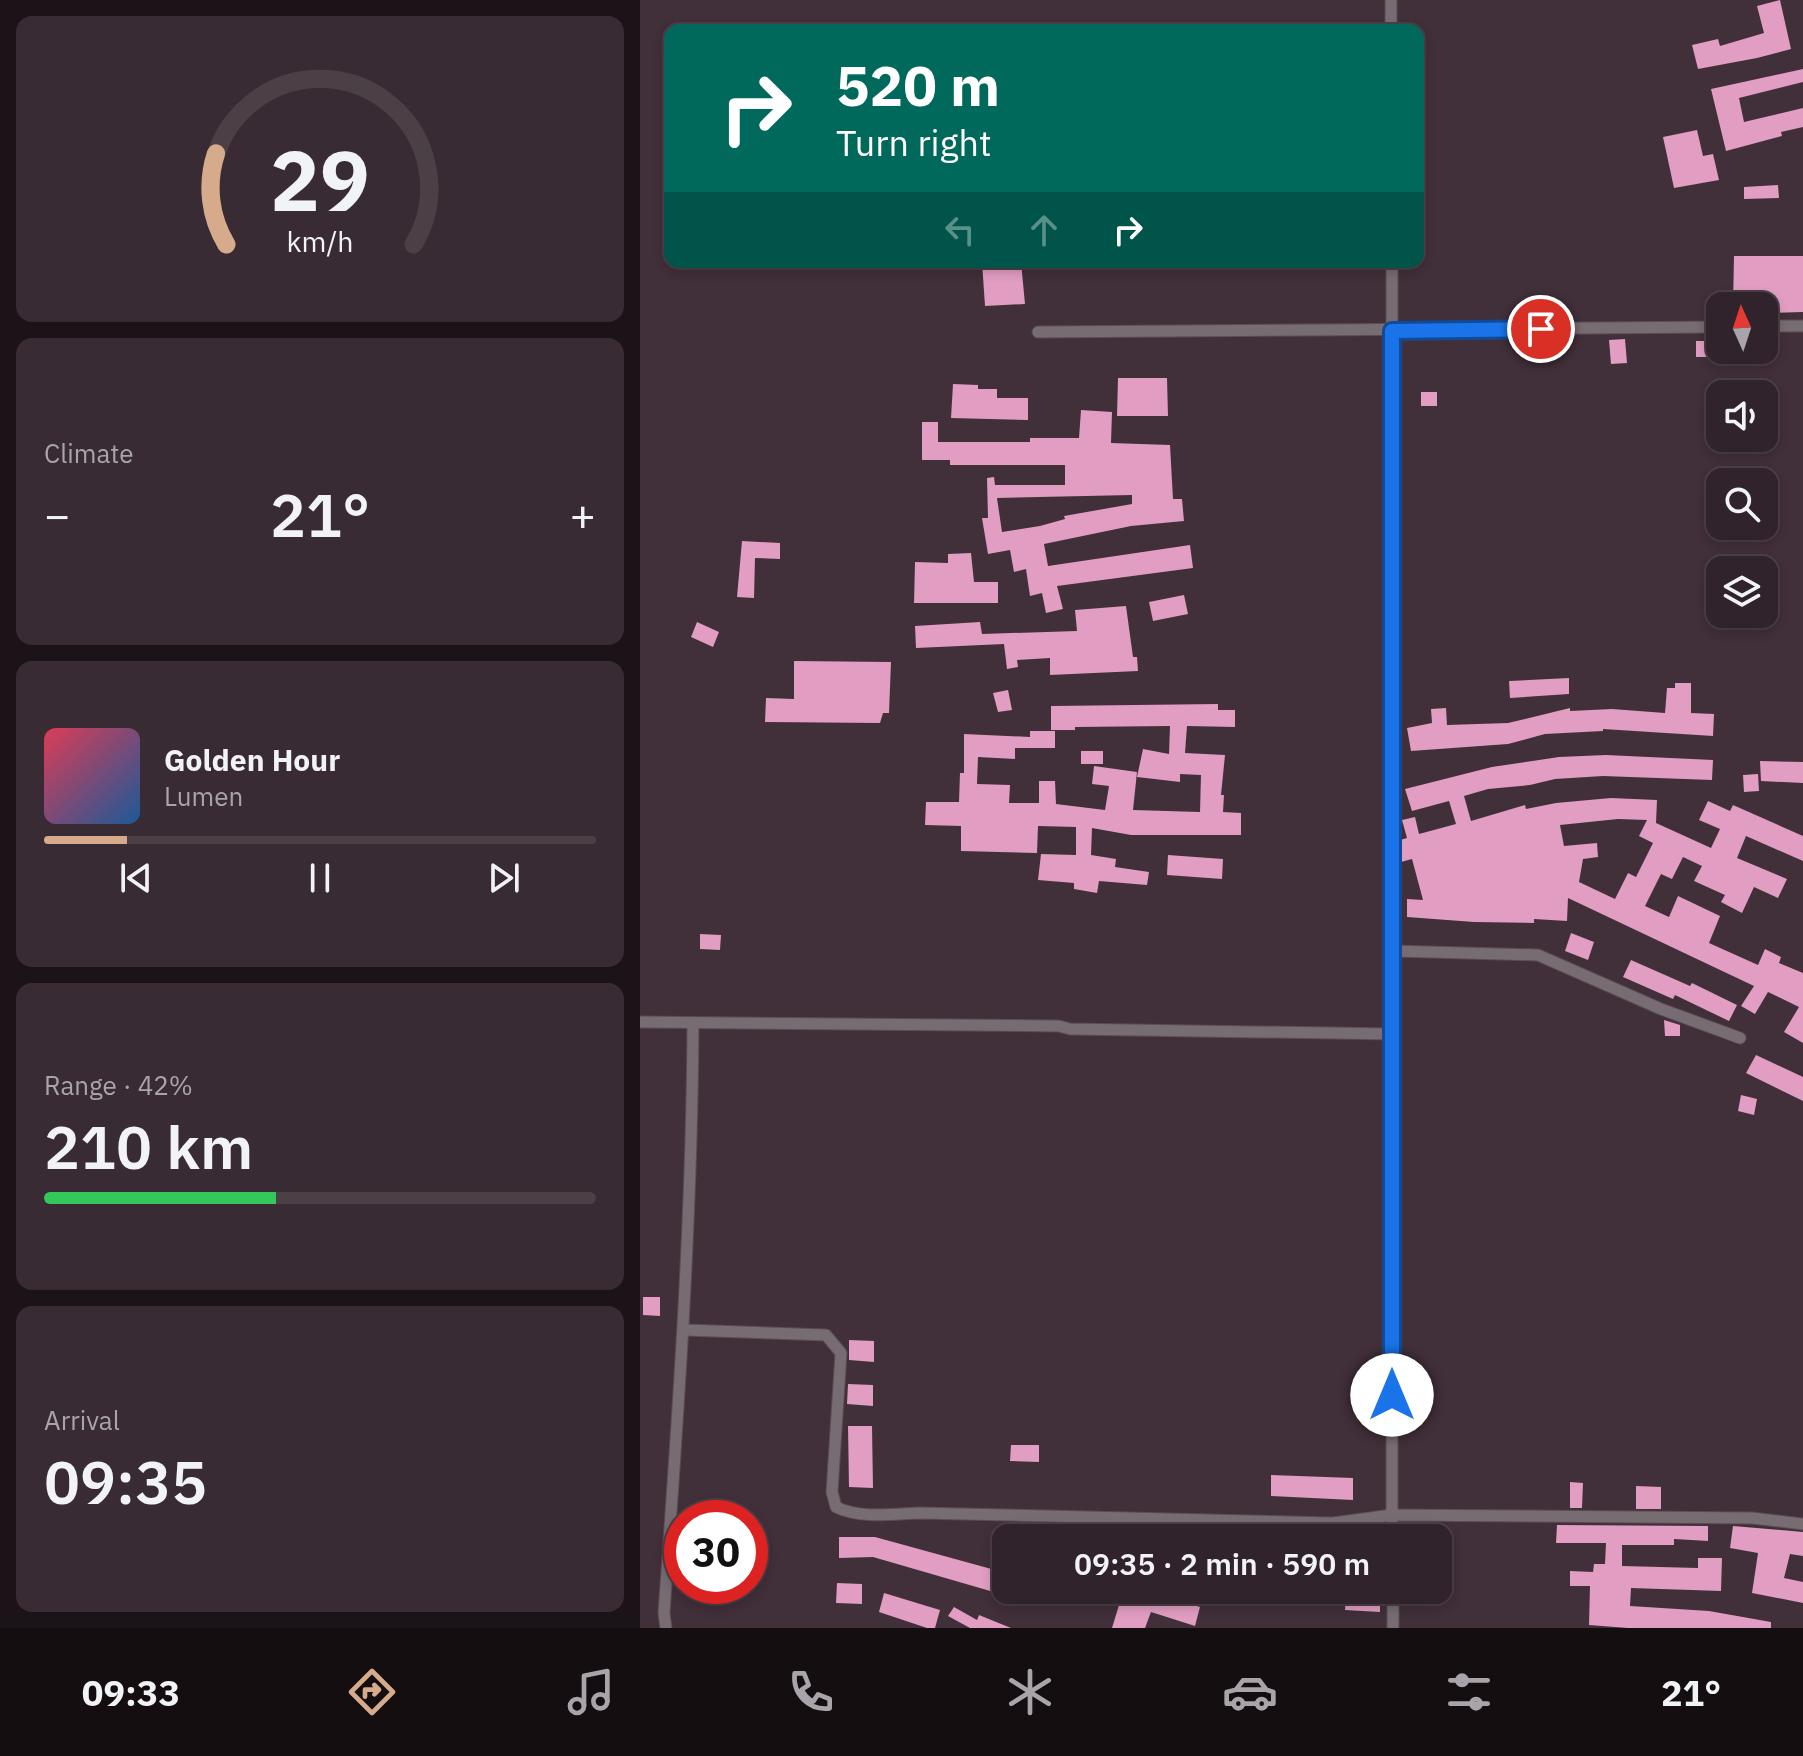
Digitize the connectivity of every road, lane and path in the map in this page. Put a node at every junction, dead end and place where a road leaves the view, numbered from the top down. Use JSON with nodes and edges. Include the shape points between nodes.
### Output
{"nodes":[{"id":1,"x":1391,"y":0,"type":"edge"},
{"id":2,"x":1391,"y":24,"type":"edge"},
{"id":3,"x":1392,"y":268,"type":"edge"},
{"id":4,"x":1778,"y":326,"type":"edge"},
{"id":5,"x":1803,"y":326,"type":"edge"},
{"id":6,"x":1706,"y":327,"type":"edge"},
{"id":7,"x":1392,"y":331,"type":"junction"},
{"id":8,"x":1038,"y":332,"type":"dead end"},
{"id":9,"x":1394,"y":951,"type":"junction"},
{"id":10,"x":640,"y":1022,"type":"edge"},
{"id":11,"x":693,"y":1023,"type":"junction"},
{"id":12,"x":1393,"y":1034,"type":"junction"},
{"id":13,"x":1740,"y":1038,"type":"dead end"},
{"id":14,"x":685,"y":1330,"type":"junction"},
{"id":15,"x":1392,"y":1515,"type":"junction"},
{"id":16,"x":1392,"y":1524,"type":"edge"},
{"id":17,"x":1803,"y":1524,"type":"edge"},
{"id":18,"x":1393,"y":1604,"type":"edge"},
{"id":19,"x":666,"y":1628,"type":"edge"},
{"id":20,"x":1393,"y":1628,"type":"edge"}],
"edges":[{"from":1,"to":2,"type":"street"},
{"from":3,"to":7,"type":"street"},
{"from":4,"to":5,"type":"street"},
{"from":6,"to":7,"type":"street"},
{"from":7,"to":8,"type":"street"},
{"from":7,"to":9,"type":"street"},
{"from":9,"to":12,"type":"street"},
{"from":9,"to":13,"type":"street","via":[[1538,955]]},
{"from":10,"to":11,"type":"street"},
{"from":11,"to":12,"type":"street"},
{"from":11,"to":14,"type":"street"},
{"from":12,"to":15,"type":"street"},
{"from":14,"to":15,"type":"street","via":[[826,1335],[841,1353],[832,1492],[836,1507],[843,1510],[876,1515],[1333,1523]]},
{"from":14,"to":19,"type":"street"},
{"from":15,"to":16,"type":"street"},
{"from":15,"to":17,"type":"street","via":[[1752,1518]]},
{"from":18,"to":20,"type":"street"}]}
